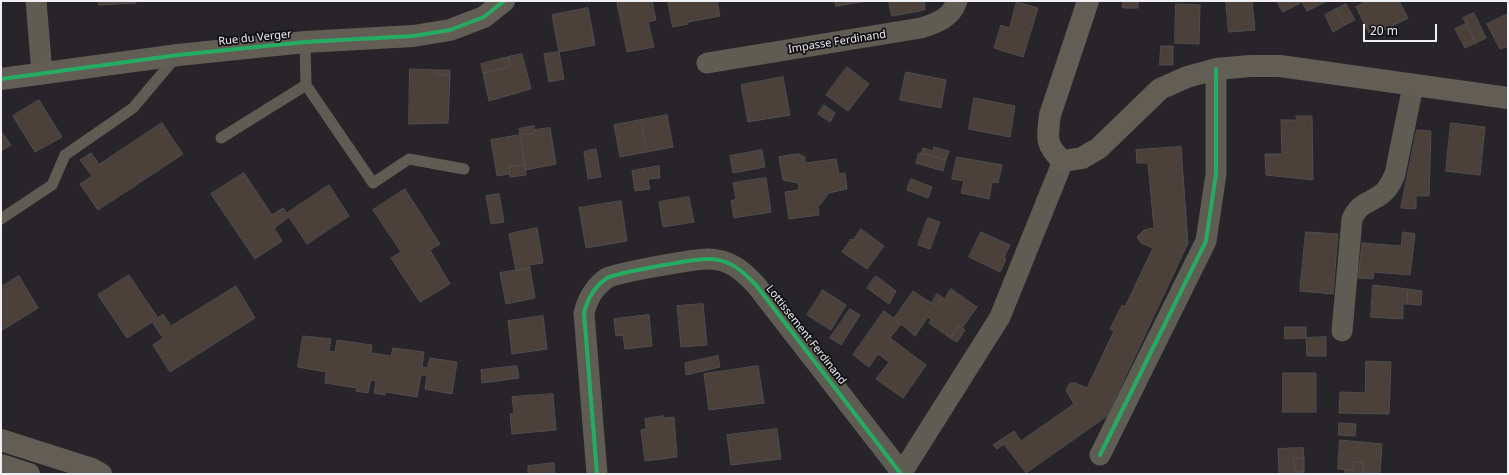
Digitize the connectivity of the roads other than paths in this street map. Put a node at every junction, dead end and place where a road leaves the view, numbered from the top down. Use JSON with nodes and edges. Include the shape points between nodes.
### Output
{"nodes":[{"id":1,"x":36,"y":1,"type":"edge"},
{"id":2,"x":504,"y":1,"type":"edge"},
{"id":3,"x":957,"y":1,"type":"edge"},
{"id":4,"x":1088,"y":1,"type":"edge"},
{"id":5,"x":305,"y":42,"type":"junction"},
{"id":6,"x":178,"y":55,"type":"junction"},
{"id":7,"x":707,"y":63,"type":"dead end"},
{"id":8,"x":1216,"y":69,"type":"junction"},
{"id":9,"x":42,"y":73,"type":"junction"},
{"id":10,"x":1,"y":80,"type":"edge"},
{"id":11,"x":306,"y":85,"type":"junction"},
{"id":12,"x":1413,"y":86,"type":"junction"},
{"id":13,"x":1508,"y":98,"type":"edge"},
{"id":14,"x":221,"y":138,"type":"dead end"},
{"id":15,"x":1063,"y":161,"type":"junction"},
{"id":16,"x":464,"y":169,"type":"dead end"},
{"id":17,"x":1,"y":219,"type":"edge"},
{"id":18,"x":1342,"y":331,"type":"dead end"},
{"id":19,"x":1,"y":440,"type":"edge"},
{"id":20,"x":1100,"y":455,"type":"dead end"},
{"id":21,"x":1,"y":465,"type":"edge"},
{"id":22,"x":901,"y":473,"type":"edge"},
{"id":23,"x":29,"y":474,"type":"edge"},
{"id":24,"x":101,"y":474,"type":"edge"},
{"id":25,"x":597,"y":474,"type":"edge"}],
"edges":[{"from":1,"to":9,"type":"street"},
{"from":2,"to":5,"type":"street","name":"Rue du Verger","via":[[484,17],[450,30],[413,36]]},
{"from":3,"to":7,"type":"street","name":"Impasse Ferdinand","via":[[955,7],[941,22],[921,28]]},
{"from":4,"to":15,"type":"street","via":[[1050,114],[1048,134],[1052,152]]},
{"from":5,"to":6,"type":"street","name":"Rue du Verger"},
{"from":5,"to":11,"type":"lane"},
{"from":6,"to":9,"type":"street","name":"Rue du Verger"},
{"from":6,"to":17,"type":"lane","via":[[133,108],[65,154],[52,185]]},
{"from":8,"to":12,"type":"street","via":[[1280,66]]},
{"from":8,"to":15,"type":"street","via":[[1187,77],[1160,89],[1099,148],[1082,158]]},
{"from":8,"to":20,"type":"street","via":[[1216,174],[1206,241]]},
{"from":9,"to":10,"type":"street","name":"Rue du Verger"},
{"from":11,"to":14,"type":"lane"},
{"from":11,"to":16,"type":"lane","via":[[373,183],[410,159]]},
{"from":12,"to":13,"type":"street"},
{"from":12,"to":18,"type":"street","via":[[1391,184],[1382,194],[1356,210],[1352,219]]},
{"from":15,"to":22,"type":"street","name":"Lottissement Ferdinand","via":[[1000,316]]},
{"from":19,"to":24,"type":"street"},
{"from":21,"to":23,"type":"street"},
{"from":22,"to":25,"type":"street","name":"Lottissement Ferdinand","via":[[756,285],[729,263],[708,259],[608,278],[596,288],[588,300],[584,313]]}]}
